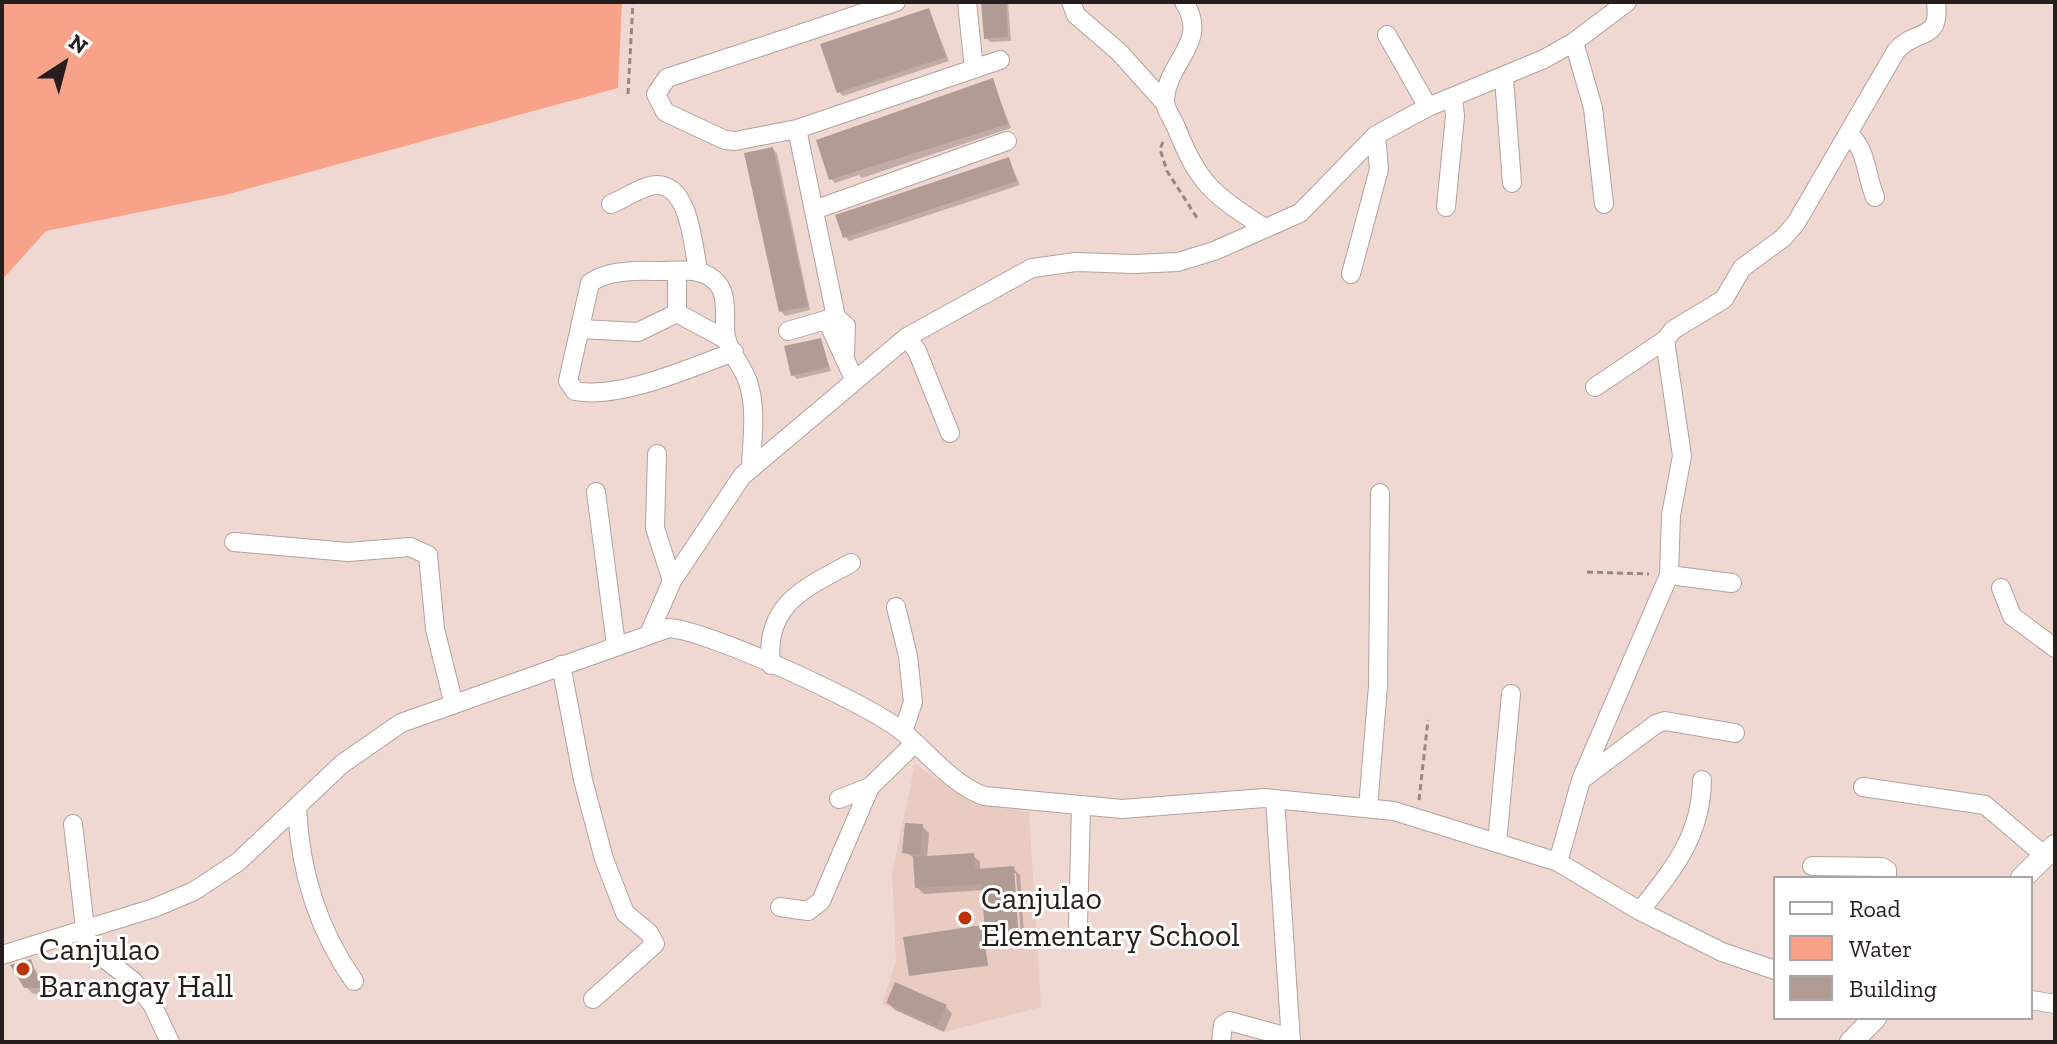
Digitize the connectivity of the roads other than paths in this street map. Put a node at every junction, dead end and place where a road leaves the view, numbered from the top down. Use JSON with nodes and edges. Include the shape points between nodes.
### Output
{"nodes":[{"id":1,"x":896,"y":2,"type":"edge"},
{"id":2,"x":967,"y":2,"type":"edge"},
{"id":3,"x":1071,"y":2,"type":"edge"},
{"id":4,"x":1184,"y":2,"type":"edge"},
{"id":5,"x":1627,"y":2,"type":"edge"},
{"id":6,"x":1936,"y":2,"type":"edge"},
{"id":7,"x":1387,"y":35,"type":"dead end"},
{"id":8,"x":1574,"y":42,"type":"junction"},
{"id":9,"x":1000,"y":60,"type":"dead end"},
{"id":10,"x":974,"y":69,"type":"junction"},
{"id":11,"x":1504,"y":78,"type":"junction"},
{"id":12,"x":1453,"y":98,"type":"junction"},
{"id":13,"x":1164,"y":102,"type":"junction"},
{"id":14,"x":1428,"y":107,"type":"junction"},
{"id":15,"x":797,"y":129,"type":"junction"},
{"id":16,"x":1849,"y":134,"type":"junction"},
{"id":17,"x":1376,"y":135,"type":"junction"},
{"id":18,"x":1007,"y":141,"type":"dead end"},
{"id":19,"x":1512,"y":183,"type":"dead end"},
{"id":20,"x":1875,"y":197,"type":"dead end"},
{"id":21,"x":611,"y":204,"type":"dead end"},
{"id":22,"x":1604,"y":204,"type":"dead end"},
{"id":23,"x":1446,"y":207,"type":"dead end"},
{"id":24,"x":814,"y":210,"type":"junction"},
{"id":25,"x":1263,"y":227,"type":"junction"},
{"id":26,"x":698,"y":270,"type":"junction"},
{"id":27,"x":677,"y":272,"type":"junction"},
{"id":28,"x":1351,"y":274,"type":"dead end"},
{"id":29,"x":677,"y":313,"type":"junction"},
{"id":30,"x":836,"y":317,"type":"junction"},
{"id":31,"x":581,"y":329,"type":"junction"},
{"id":32,"x":788,"y":331,"type":"dead end"},
{"id":33,"x":907,"y":337,"type":"junction"},
{"id":34,"x":1665,"y":340,"type":"junction"},
{"id":35,"x":730,"y":346,"type":"junction"},
{"id":36,"x":855,"y":381,"type":"junction"},
{"id":37,"x":1595,"y":387,"type":"dead end"},
{"id":38,"x":950,"y":433,"type":"dead end"},
{"id":39,"x":657,"y":454,"type":"dead end"},
{"id":40,"x":751,"y":467,"type":"junction"},
{"id":41,"x":596,"y":492,"type":"dead end"},
{"id":42,"x":1380,"y":493,"type":"dead end"},
{"id":43,"x":234,"y":542,"type":"dead end"},
{"id":44,"x":851,"y":563,"type":"dead end"},
{"id":45,"x":1669,"y":575,"type":"junction"},
{"id":46,"x":672,"y":581,"type":"junction"},
{"id":47,"x":1732,"y":583,"type":"dead end"},
{"id":48,"x":2001,"y":588,"type":"dead end"},
{"id":49,"x":896,"y":607,"type":"dead end"},
{"id":50,"x":649,"y":634,"type":"junction"},
{"id":51,"x":616,"y":645,"type":"junction"},
{"id":52,"x":2055,"y":648,"type":"edge"},
{"id":53,"x":561,"y":665,"type":"junction"},
{"id":54,"x":771,"y":665,"type":"junction"},
{"id":55,"x":1511,"y":694,"type":"dead end"},
{"id":56,"x":453,"y":701,"type":"junction"},
{"id":57,"x":1735,"y":733,"type":"dead end"},
{"id":58,"x":908,"y":738,"type":"junction"},
{"id":59,"x":1581,"y":780,"type":"junction"},
{"id":60,"x":1702,"y":780,"type":"dead end"},
{"id":61,"x":870,"y":787,"type":"junction"},
{"id":62,"x":1863,"y":787,"type":"dead end"},
{"id":63,"x":839,"y":799,"type":"dead end"},
{"id":64,"x":1275,"y":799,"type":"junction"},
{"id":65,"x":1081,"y":806,"type":"junction"},
{"id":66,"x":297,"y":808,"type":"junction"},
{"id":67,"x":1368,"y":808,"type":"junction"},
{"id":68,"x":73,"y":824,"type":"dead end"},
{"id":69,"x":1497,"y":843,"type":"junction"},
{"id":70,"x":2050,"y":851,"type":"edge"},
{"id":71,"x":1558,"y":862,"type":"junction"},
{"id":72,"x":1812,"y":866,"type":"dead end"},
{"id":73,"x":1887,"y":876,"type":"edge"},
{"id":74,"x":2024,"y":876,"type":"edge"},
{"id":75,"x":780,"y":907,"type":"dead end"},
{"id":76,"x":1640,"y":911,"type":"junction"},
{"id":77,"x":1078,"y":925,"type":"dead end"},
{"id":78,"x":84,"y":931,"type":"junction"},
{"id":79,"x":2,"y":955,"type":"edge"},
{"id":80,"x":1773,"y":969,"type":"edge"},
{"id":81,"x":354,"y":981,"type":"dead end"},
{"id":82,"x":593,"y":999,"type":"dead end"},
{"id":83,"x":2033,"y":1000,"type":"edge"},
{"id":84,"x":2055,"y":1004,"type":"edge"},
{"id":85,"x":1873,"y":1020,"type":"edge"},
{"id":86,"x":1291,"y":1040,"type":"edge"},
{"id":87,"x":170,"y":1042,"type":"edge"},
{"id":88,"x":1221,"y":1042,"type":"edge"},
{"id":89,"x":1851,"y":1042,"type":"edge"}],
"edges":[{"from":1,"to":15,"type":"street","via":[[667,78],[656,94],[665,112],[725,140]]},
{"from":2,"to":10,"type":"street"},
{"from":3,"to":13,"type":"street","via":[[1076,15]]},
{"from":4,"to":13,"type":"street","via":[[1195,30],[1168,82]]},
{"from":5,"to":8,"type":"street"},
{"from":6,"to":16,"type":"street","via":[[1934,29],[1906,40],[1896,51]]},
{"from":7,"to":14,"type":"street"},
{"from":8,"to":11,"type":"street"},
{"from":8,"to":22,"type":"street","via":[[1593,108]]},
{"from":9,"to":10,"type":"street"},
{"from":10,"to":15,"type":"street"},
{"from":11,"to":12,"type":"street"},
{"from":11,"to":19,"type":"street"},
{"from":12,"to":14,"type":"street"},
{"from":12,"to":23,"type":"street"},
{"from":13,"to":25,"type":"street","via":[[1202,182]]},
{"from":14,"to":17,"type":"street"},
{"from":15,"to":24,"type":"street"},
{"from":16,"to":20,"type":"street","via":[[1866,156]]},
{"from":16,"to":34,"type":"street","via":[[1783,238],[1742,268],[1724,299]]},
{"from":17,"to":25,"type":"street","via":[[1300,213]]},
{"from":17,"to":28,"type":"street","via":[[1379,169]]},
{"from":18,"to":24,"type":"street"},
{"from":21,"to":26,"type":"street","via":[[650,186],[674,192],[684,209]]},
{"from":24,"to":30,"type":"street"},
{"from":25,"to":33,"type":"street","via":[[1178,262],[1076,262],[1032,268]]},
{"from":26,"to":27,"type":"street"},
{"from":26,"to":35,"type":"street","via":[[722,292]]},
{"from":27,"to":29,"type":"street"},
{"from":27,"to":31,"type":"street","via":[[638,270],[597,278],[586,295]]},
{"from":29,"to":31,"type":"street","via":[[638,332]]},
{"from":29,"to":35,"type":"street"},
{"from":30,"to":32,"type":"street"},
{"from":30,"to":36,"type":"street","via":[[846,326],[845,354]]},
{"from":31,"to":35,"type":"street","via":[[568,381],[575,391],[589,393],[652,381]]},
{"from":33,"to":36,"type":"street"},
{"from":33,"to":38,"type":"street"},
{"from":34,"to":37,"type":"street"},
{"from":34,"to":45,"type":"street","via":[[1682,456],[1671,515]]},
{"from":35,"to":40,"type":"street","via":[[751,394]]},
{"from":36,"to":40,"type":"street"},
{"from":39,"to":46,"type":"street","via":[[655,528]]},
{"from":40,"to":46,"type":"street"},
{"from":41,"to":51,"type":"street"},
{"from":42,"to":67,"type":"street","via":[[1378,686]]},
{"from":43,"to":56,"type":"street","via":[[348,552],[410,547],[428,555],[435,629]]},
{"from":44,"to":54,"type":"street","via":[[788,602],[771,627]]},
{"from":45,"to":47,"type":"street"},
{"from":45,"to":59,"type":"street"},
{"from":46,"to":50,"type":"street"},
{"from":48,"to":52,"type":"street","via":[[2012,616]]},
{"from":49,"to":58,"type":"street","via":[[913,702]]},
{"from":50,"to":51,"type":"street"},
{"from":50,"to":54,"type":"street","via":[[687,629]]},
{"from":51,"to":53,"type":"street"},
{"from":53,"to":56,"type":"street"},
{"from":53,"to":82,"type":"street","via":[[604,859],[625,913],[655,944]]},
{"from":54,"to":58,"type":"street","via":[[859,706]]},
{"from":55,"to":69,"type":"street"},
{"from":56,"to":66,"type":"street","via":[[401,723],[342,764]]},
{"from":57,"to":59,"type":"street","via":[[1665,721]]},
{"from":58,"to":61,"type":"street"},
{"from":58,"to":65,"type":"street","via":[[969,790],[984,796]]},
{"from":59,"to":71,"type":"street"},
{"from":60,"to":76,"type":"street","via":[[1702,799],[1685,853]]},
{"from":61,"to":63,"type":"street"},
{"from":61,"to":75,"type":"street","via":[[821,901],[808,911]]},
{"from":62,"to":70,"type":"street","via":[[1985,805]]},
{"from":64,"to":65,"type":"street","via":[[1122,809]]},
{"from":64,"to":67,"type":"street"},
{"from":64,"to":86,"type":"street"},
{"from":65,"to":77,"type":"street"},
{"from":66,"to":78,"type":"street","via":[[238,862],[194,891]]},
{"from":66,"to":81,"type":"street","via":[[301,858],[312,895],[336,955]]},
{"from":67,"to":69,"type":"street"},
{"from":68,"to":78,"type":"street"},
{"from":69,"to":71,"type":"street"},
{"from":70,"to":74,"type":"main road"},
{"from":71,"to":76,"type":"street"},
{"from":72,"to":73,"type":"street","via":[[1882,867]]},
{"from":76,"to":80,"type":"street","via":[[1722,952]]},
{"from":78,"to":79,"type":"street"},
{"from":78,"to":87,"type":"street","via":[[87,945],[133,981],[152,1004]]},
{"from":83,"to":84,"type":"street"},
{"from":85,"to":89,"type":"main road"},
{"from":86,"to":88,"type":"street","via":[[1229,1021],[1223,1025]]}]}
